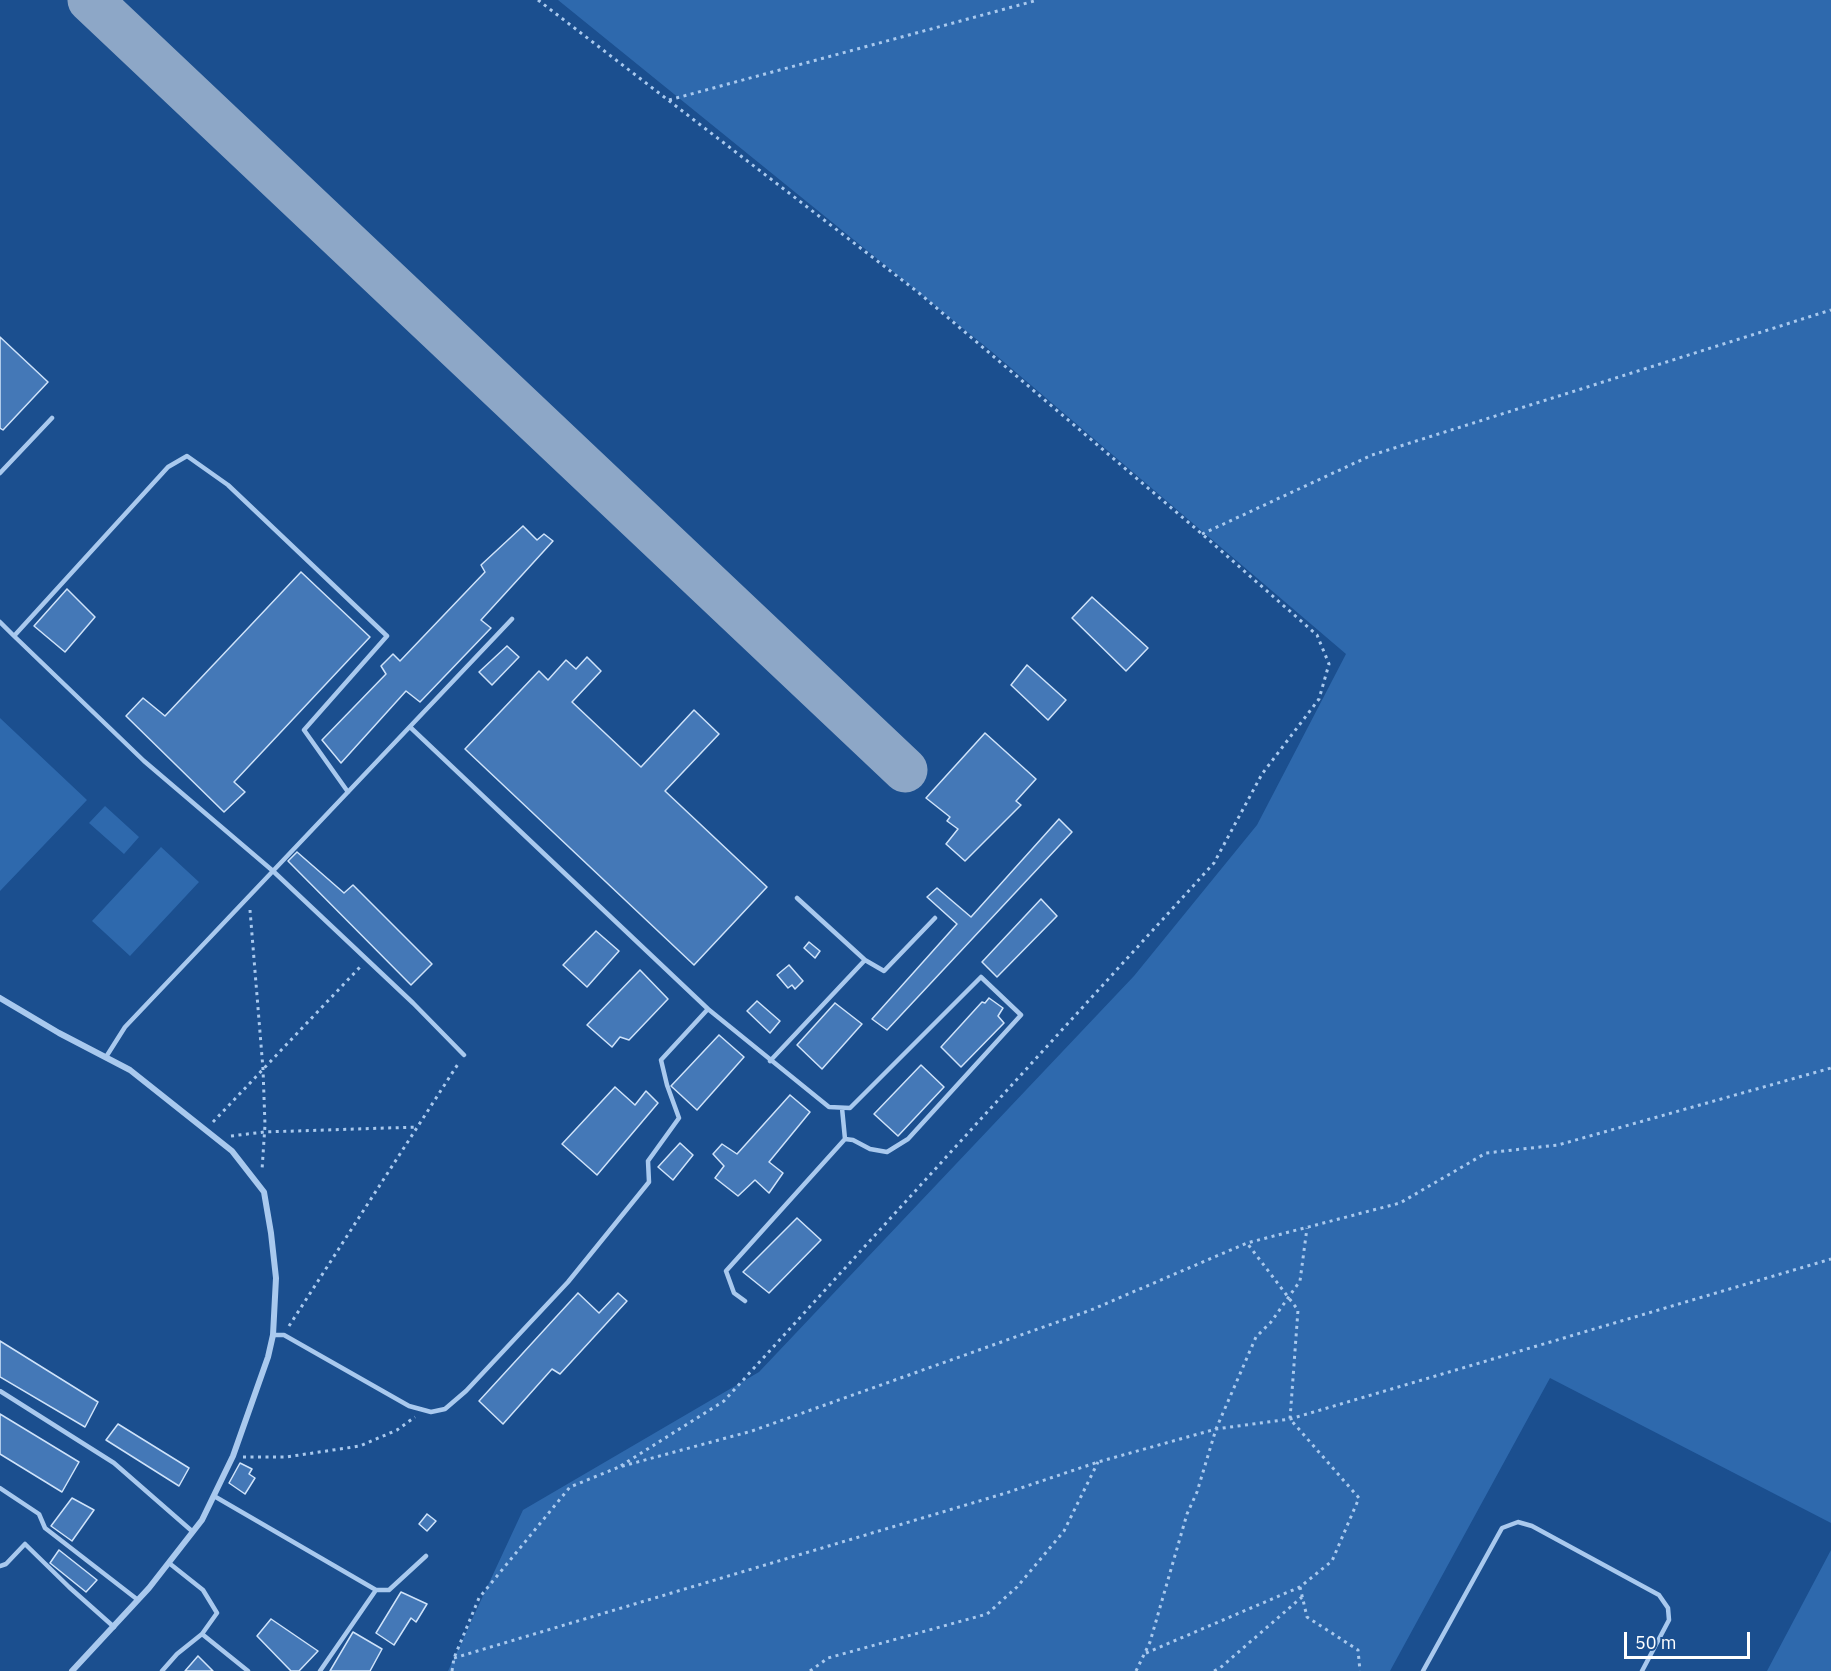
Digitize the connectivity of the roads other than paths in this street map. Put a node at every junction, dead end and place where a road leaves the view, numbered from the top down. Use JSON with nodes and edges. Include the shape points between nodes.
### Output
{"nodes":[{"id":1,"x":52,"y":418,"type":"dead end"},
{"id":2,"x":0,"y":474,"type":"edge"},
{"id":3,"x":512,"y":619,"type":"dead end"},
{"id":4,"x":0,"y":622,"type":"edge"},
{"id":5,"x":14,"y":636,"type":"junction"},
{"id":6,"x":410,"y":727,"type":"junction"},
{"id":7,"x":348,"y":792,"type":"junction"},
{"id":8,"x":273,"y":871,"type":"junction"},
{"id":9,"x":797,"y":898,"type":"dead end"},
{"id":10,"x":935,"y":918,"type":"dead end"},
{"id":11,"x":866,"y":960,"type":"junction"},
{"id":12,"x":0,"y":998,"type":"edge"},
{"id":13,"x":708,"y":1009,"type":"junction"},
{"id":14,"x":464,"y":1055,"type":"road end"},
{"id":15,"x":106,"y":1057,"type":"junction"},
{"id":16,"x":771,"y":1061,"type":"junction"},
{"id":17,"x":842,"y":1108,"type":"junction"},
{"id":18,"x":845,"y":1138,"type":"junction"},
{"id":19,"x":746,"y":1301,"type":"dead end"},
{"id":20,"x":273,"y":1335,"type":"junction"},
{"id":21,"x":0,"y":1391,"type":"edge"},
{"id":22,"x":0,"y":1488,"type":"edge"},
{"id":23,"x":214,"y":1496,"type":"junction"},
{"id":24,"x":193,"y":1532,"type":"junction"},
{"id":25,"x":426,"y":1556,"type":"dead end"},
{"id":26,"x":169,"y":1563,"type":"junction"},
{"id":27,"x":0,"y":1566,"type":"edge"},
{"id":28,"x":375,"y":1590,"type":"junction"},
{"id":29,"x":138,"y":1600,"type":"junction"},
{"id":30,"x":114,"y":1627,"type":"junction"},
{"id":31,"x":202,"y":1634,"type":"junction"},
{"id":32,"x":72,"y":1671,"type":"edge"},
{"id":33,"x":162,"y":1671,"type":"edge"},
{"id":34,"x":248,"y":1671,"type":"edge"},
{"id":35,"x":320,"y":1671,"type":"edge"},
{"id":36,"x":1423,"y":1671,"type":"edge"},
{"id":37,"x":1642,"y":1671,"type":"edge"}],
"edges":[{"from":1,"to":2,"type":"lane"},
{"from":3,"to":6,"type":"lane"},
{"from":4,"to":5,"type":"lane"},
{"from":5,"to":7,"type":"lane","via":[[168,467],[187,456],[228,485],[387,636],[304,729]]},
{"from":5,"to":8,"type":"lane","via":[[144,761]]},
{"from":6,"to":7,"type":"lane"},
{"from":6,"to":13,"type":"lane"},
{"from":7,"to":8,"type":"lane"},
{"from":8,"to":14,"type":"lane"},
{"from":8,"to":15,"type":"lane","via":[[124,1027]]},
{"from":9,"to":11,"type":"lane"},
{"from":10,"to":11,"type":"lane","via":[[884,971]]},
{"from":11,"to":16,"type":"lane"},
{"from":12,"to":15,"type":"street"},
{"from":13,"to":16,"type":"lane"},
{"from":13,"to":20,"type":"lane","via":[[661,1060],[679,1118],[648,1161],[650,1182],[568,1282],[446,1409],[431,1412],[410,1406],[284,1335]]},
{"from":15,"to":20,"type":"street","via":[[130,1070],[232,1151],[264,1192],[276,1278]]},
{"from":16,"to":17,"type":"lane","via":[[829,1107]]},
{"from":17,"to":18,"type":"lane"},
{"from":17,"to":18,"type":"lane","via":[[850,1108],[981,977],[1021,1015],[908,1138],[887,1152]]},
{"from":18,"to":19,"type":"lane","via":[[726,1271],[734,1293]]},
{"from":20,"to":23,"type":"street","via":[[233,1456]]},
{"from":21,"to":24,"type":"lane","via":[[114,1463]]},
{"from":22,"to":29,"type":"lane","via":[[39,1514],[45,1528]]},
{"from":23,"to":24,"type":"street"},
{"from":23,"to":28,"type":"lane"},
{"from":24,"to":26,"type":"street"},
{"from":25,"to":28,"type":"lane","via":[[389,1590]]},
{"from":26,"to":29,"type":"street"},
{"from":26,"to":31,"type":"lane","via":[[203,1590],[217,1613]]},
{"from":27,"to":30,"type":"lane","via":[[25,1544]]},
{"from":28,"to":35,"type":"lane"},
{"from":29,"to":30,"type":"street"},
{"from":30,"to":32,"type":"street"},
{"from":31,"to":33,"type":"lane"},
{"from":31,"to":34,"type":"lane"},
{"from":36,"to":37,"type":"lane","via":[[1502,1528],[1518,1522],[1659,1594],[1668,1608],[1669,1620]]}]}
